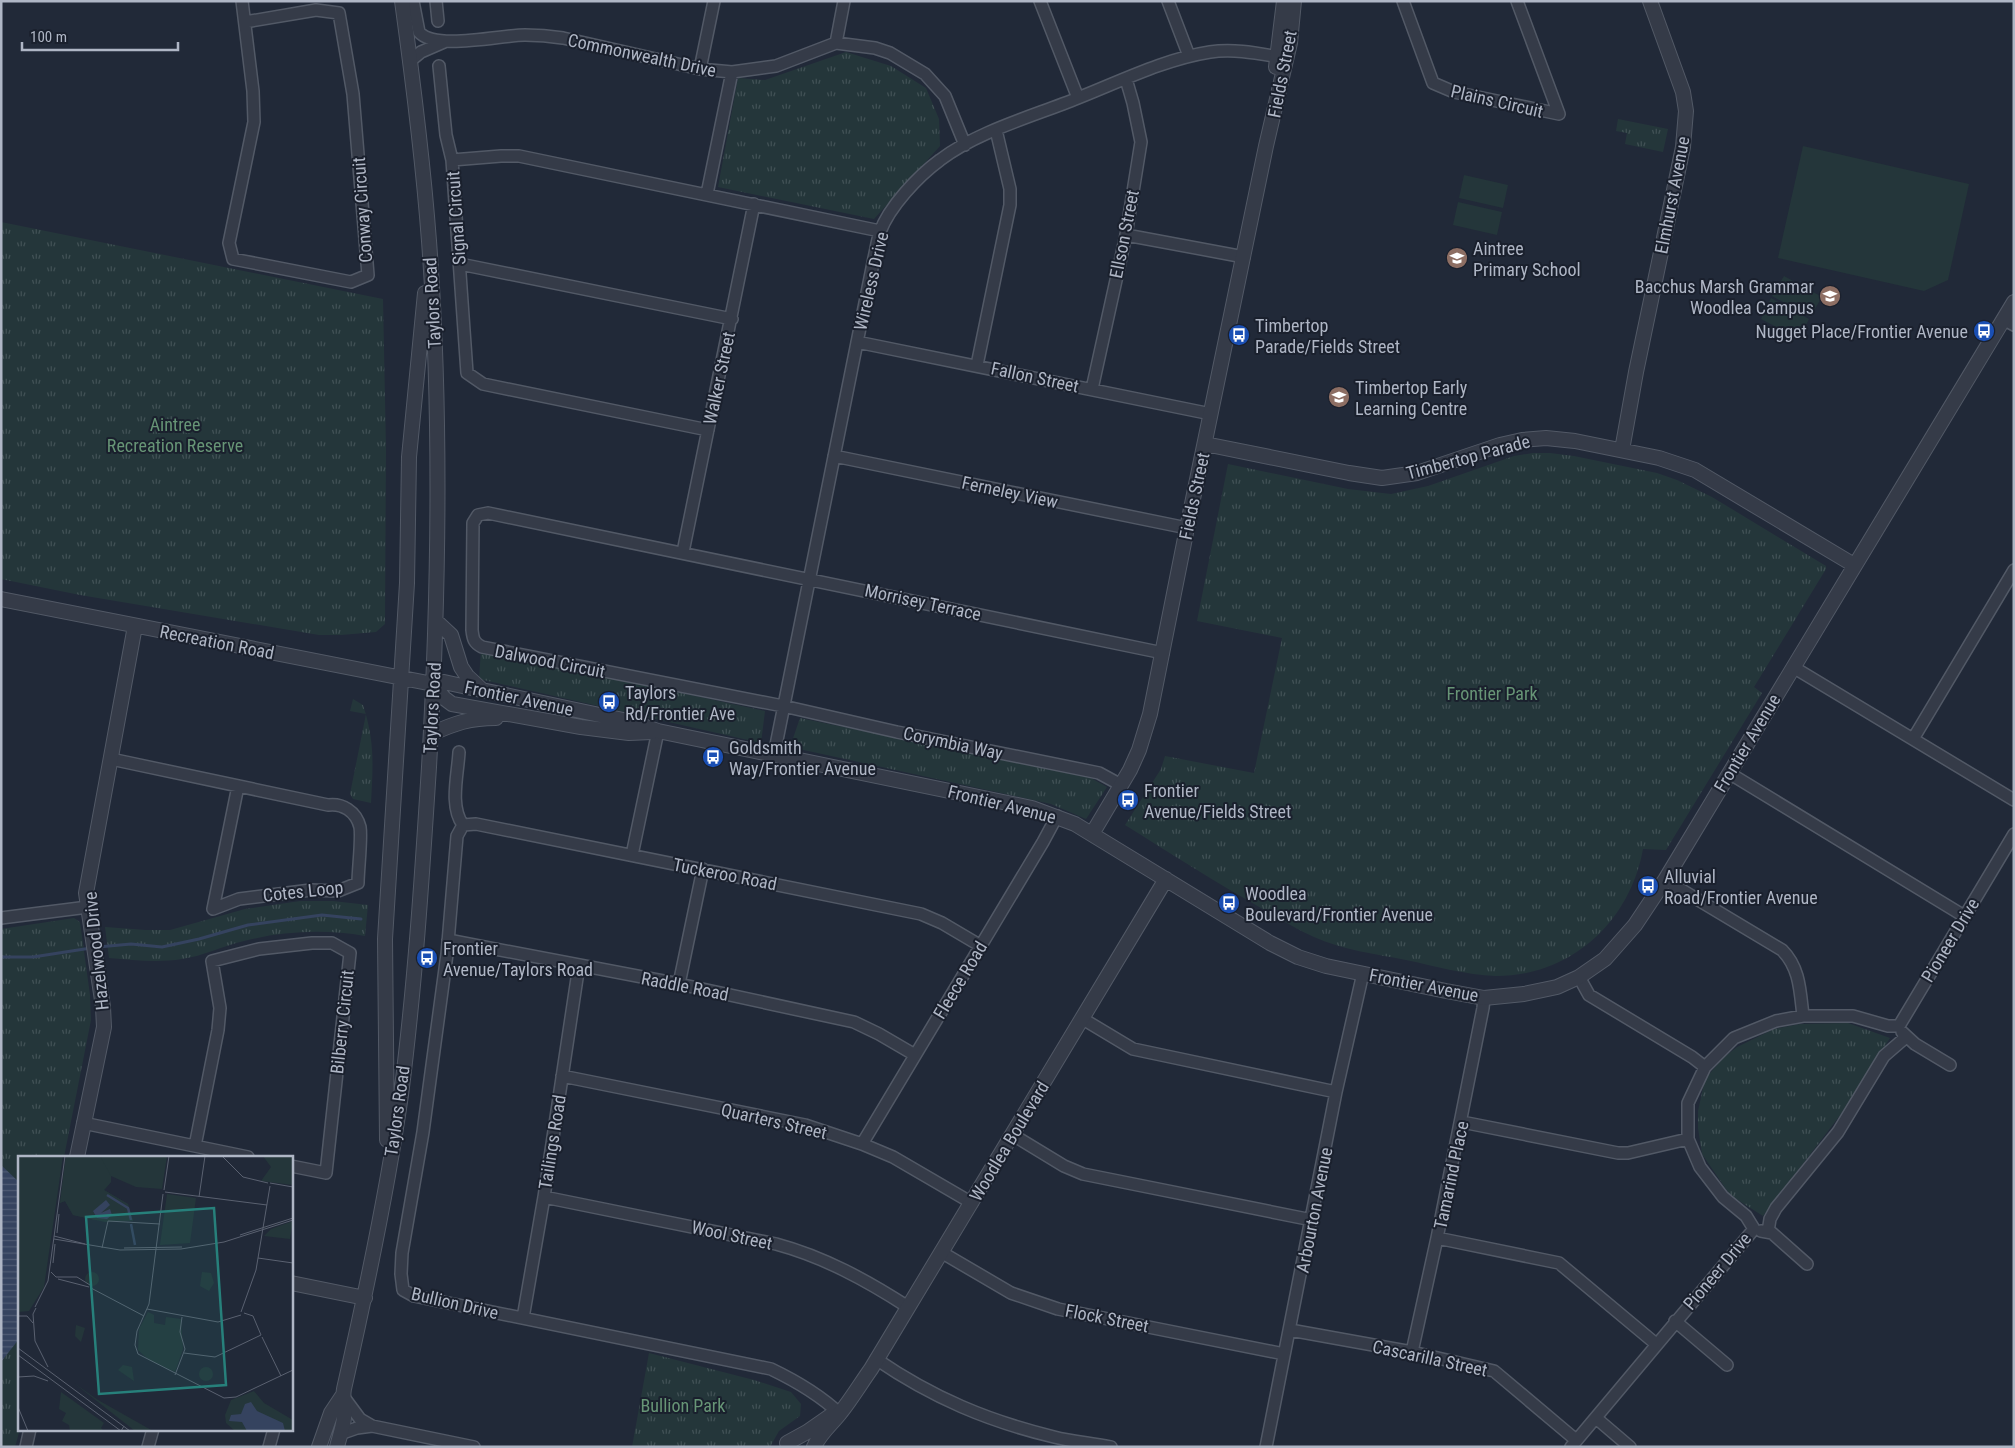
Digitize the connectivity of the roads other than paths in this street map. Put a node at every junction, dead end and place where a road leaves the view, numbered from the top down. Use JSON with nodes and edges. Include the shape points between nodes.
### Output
{"nodes":[{"id":1,"x":242,"y":1,"type":"edge"},
{"id":2,"x":402,"y":1,"type":"edge"},
{"id":3,"x":413,"y":1,"type":"edge"},
{"id":4,"x":436,"y":1,"type":"edge"},
{"id":5,"x":714,"y":1,"type":"edge"},
{"id":6,"x":844,"y":1,"type":"edge"},
{"id":7,"x":1040,"y":1,"type":"edge"},
{"id":8,"x":1168,"y":1,"type":"edge"},
{"id":9,"x":1284,"y":1,"type":"edge"},
{"id":10,"x":1294,"y":1,"type":"edge"},
{"id":11,"x":1404,"y":1,"type":"edge"},
{"id":12,"x":1517,"y":1,"type":"edge"},
{"id":13,"x":1650,"y":1,"type":"edge"},
{"id":14,"x":438,"y":20,"type":"dead end"},
{"id":15,"x":246,"y":22,"type":"junction"},
{"id":16,"x":445,"y":41,"type":"junction"},
{"id":17,"x":836,"y":42,"type":"junction"},
{"id":18,"x":1189,"y":56,"type":"junction"},
{"id":19,"x":1282,"y":58,"type":"junction"},
{"id":20,"x":410,"y":61,"type":"junction"},
{"id":21,"x":439,"y":66,"type":"dead end"},
{"id":22,"x":700,"y":69,"type":"junction"},
{"id":23,"x":732,"y":72,"type":"junction"},
{"id":24,"x":1126,"y":79,"type":"junction"},
{"id":25,"x":1078,"y":98,"type":"junction"},
{"id":26,"x":996,"y":130,"type":"junction"},
{"id":27,"x":965,"y":145,"type":"junction"},
{"id":28,"x":452,"y":160,"type":"junction"},
{"id":29,"x":707,"y":194,"type":"junction"},
{"id":30,"x":754,"y":204,"type":"junction"},
{"id":31,"x":880,"y":232,"type":"junction"},
{"id":32,"x":1126,"y":235,"type":"junction"},
{"id":33,"x":429,"y":240,"type":"junction"},
{"id":34,"x":1244,"y":257,"type":"junction"},
{"id":35,"x":460,"y":264,"type":"junction"},
{"id":36,"x":2014,"y":302,"type":"edge"},
{"id":37,"x":732,"y":319,"type":"junction"},
{"id":38,"x":2008,"y":322,"type":"edge"},
{"id":39,"x":858,"y":342,"type":"junction"},
{"id":40,"x":977,"y":365,"type":"junction"},
{"id":41,"x":1092,"y":389,"type":"junction"},
{"id":42,"x":1212,"y":414,"type":"junction"},
{"id":43,"x":708,"y":430,"type":"junction"},
{"id":44,"x":1205,"y":444,"type":"junction"},
{"id":45,"x":1622,"y":450,"type":"junction"},
{"id":46,"x":834,"y":456,"type":"junction"},
{"id":47,"x":1187,"y":528,"type":"junction"},
{"id":48,"x":684,"y":552,"type":"junction"},
{"id":49,"x":1854,"y":565,"type":"junction"},
{"id":50,"x":2014,"y":570,"type":"edge"},
{"id":51,"x":809,"y":578,"type":"junction"},
{"id":52,"x":1,"y":600,"type":"edge"},
{"id":53,"x":436,"y":620,"type":"junction"},
{"id":54,"x":135,"y":626,"type":"junction"},
{"id":55,"x":1163,"y":653,"type":"junction"},
{"id":56,"x":1793,"y":666,"type":"junction"},
{"id":57,"x":402,"y":678,"type":"junction"},
{"id":58,"x":433,"y":684,"type":"junction"},
{"id":59,"x":482,"y":690,"type":"junction"},
{"id":60,"x":783,"y":706,"type":"junction"},
{"id":61,"x":534,"y":719,"type":"junction"},
{"id":62,"x":658,"y":731,"type":"junction"},
{"id":63,"x":431,"y":734,"type":"junction"},
{"id":64,"x":1913,"y":739,"type":"junction"},
{"id":65,"x":460,"y":752,"type":"dead end"},
{"id":66,"x":774,"y":755,"type":"junction"},
{"id":67,"x":110,"y":759,"type":"junction"},
{"id":68,"x":1729,"y":773,"type":"junction"},
{"id":69,"x":1121,"y":785,"type":"junction"},
{"id":70,"x":238,"y":786,"type":"junction"},
{"id":71,"x":2014,"y":800,"type":"edge"},
{"id":72,"x":1056,"y":816,"type":"junction"},
{"id":73,"x":463,"y":825,"type":"junction"},
{"id":74,"x":1092,"y":834,"type":"junction"},
{"id":75,"x":2014,"y":834,"type":"edge"},
{"id":76,"x":632,"y":855,"type":"junction"},
{"id":77,"x":703,"y":869,"type":"junction"},
{"id":78,"x":1166,"y":879,"type":"junction"},
{"id":79,"x":1665,"y":880,"type":"junction"},
{"id":80,"x":88,"y":907,"type":"junction"},
{"id":81,"x":1964,"y":916,"type":"junction"},
{"id":82,"x":1,"y":918,"type":"edge"},
{"id":83,"x":448,"y":940,"type":"junction"},
{"id":84,"x":981,"y":946,"type":"junction"},
{"id":85,"x":579,"y":966,"type":"junction"},
{"id":86,"x":1363,"y":973,"type":"junction"},
{"id":87,"x":1579,"y":976,"type":"junction"},
{"id":88,"x":679,"y":984,"type":"junction"},
{"id":89,"x":1484,"y":998,"type":"junction"},
{"id":90,"x":1803,"y":1016,"type":"junction"},
{"id":91,"x":1083,"y":1019,"type":"junction"},
{"id":92,"x":1899,"y":1026,"type":"junction"},
{"id":93,"x":1906,"y":1037,"type":"junction"},
{"id":94,"x":914,"y":1055,"type":"junction"},
{"id":95,"x":1950,"y":1066,"type":"dead end"},
{"id":96,"x":1704,"y":1067,"type":"junction"},
{"id":97,"x":562,"y":1076,"type":"junction"},
{"id":98,"x":1336,"y":1092,"type":"junction"},
{"id":99,"x":1462,"y":1122,"type":"junction"},
{"id":100,"x":84,"y":1123,"type":"junction"},
{"id":101,"x":1013,"y":1135,"type":"junction"},
{"id":102,"x":1688,"y":1139,"type":"junction"},
{"id":103,"x":862,"y":1144,"type":"junction"},
{"id":104,"x":196,"y":1146,"type":"junction"},
{"id":105,"x":77,"y":1156,"type":"edge"},
{"id":106,"x":243,"y":1156,"type":"edge"},
{"id":107,"x":292,"y":1166,"type":"edge"},
{"id":108,"x":388,"y":1174,"type":"junction"},
{"id":109,"x":544,"y":1197,"type":"junction"},
{"id":110,"x":972,"y":1203,"type":"junction"},
{"id":111,"x":1312,"y":1220,"type":"junction"},
{"id":112,"x":1754,"y":1229,"type":"junction"},
{"id":113,"x":1768,"y":1232,"type":"junction"},
{"id":114,"x":1437,"y":1238,"type":"junction"},
{"id":115,"x":941,"y":1252,"type":"junction"},
{"id":116,"x":1807,"y":1264,"type":"dead end"},
{"id":117,"x":292,"y":1283,"type":"edge"},
{"id":118,"x":365,"y":1298,"type":"junction"},
{"id":119,"x":908,"y":1307,"type":"junction"},
{"id":120,"x":523,"y":1318,"type":"junction"},
{"id":121,"x":1675,"y":1321,"type":"junction"},
{"id":122,"x":1290,"y":1330,"type":"junction"},
{"id":123,"x":1656,"y":1344,"type":"junction"},
{"id":124,"x":1412,"y":1352,"type":"junction"},
{"id":125,"x":1284,"y":1354,"type":"junction"},
{"id":126,"x":876,"y":1359,"type":"junction"},
{"id":127,"x":1727,"y":1365,"type":"dead end"},
{"id":128,"x":343,"y":1396,"type":"junction"},
{"id":129,"x":838,"y":1412,"type":"junction"},
{"id":130,"x":1596,"y":1418,"type":"junction"},
{"id":131,"x":372,"y":1426,"type":"junction"},
{"id":132,"x":30,"y":1430,"type":"edge"},
{"id":133,"x":153,"y":1430,"type":"edge"},
{"id":134,"x":274,"y":1430,"type":"edge"},
{"id":135,"x":338,"y":1440,"type":"edge"},
{"id":136,"x":1055,"y":1442,"type":"edge"},
{"id":137,"x":1574,"y":1444,"type":"edge"},
{"id":138,"x":784,"y":1445,"type":"edge"},
{"id":139,"x":1270,"y":1446,"type":"edge"},
{"id":140,"x":26,"y":1447,"type":"edge"},
{"id":141,"x":148,"y":1447,"type":"edge"},
{"id":142,"x":269,"y":1447,"type":"edge"},
{"id":143,"x":319,"y":1447,"type":"edge"},
{"id":144,"x":474,"y":1447,"type":"edge"},
{"id":145,"x":806,"y":1447,"type":"edge"},
{"id":146,"x":814,"y":1447,"type":"edge"},
{"id":147,"x":1111,"y":1447,"type":"edge"},
{"id":148,"x":1630,"y":1447,"type":"edge"}],
"edges":[{"from":1,"to":15,"type":"street","name":"Conway Circuit"},
{"from":2,"to":20,"type":"street","name":"Taylors Road"},
{"from":3,"to":16,"type":"street","name":"Commonwealth Drive","via":[[419,32],[428,39]]},
{"from":4,"to":14,"type":"street"},
{"from":5,"to":22,"type":"street"},
{"from":6,"to":17,"type":"street"},
{"from":7,"to":25,"type":"street"},
{"from":8,"to":18,"type":"street"},
{"from":9,"to":19,"type":"street","name":"Fields Street"},
{"from":10,"to":19,"type":"street","name":"Fields Street"},
{"from":11,"to":12,"type":"street","name":"Plains Circuit","via":[[1433,83],[1445,90],[1559,114]]},
{"from":13,"to":45,"type":"street","name":"Elmhurst Avenue","via":[[1683,92],[1686,126]]},
{"from":15,"to":15,"type":"street","name":"Conway Circuit","via":[[254,122],[230,243],[233,259],[352,282],[368,275],[353,94],[339,13],[316,10]]},
{"from":16,"to":20,"type":"street","name":"Commonwealth Drive"},
{"from":16,"to":22,"type":"street","name":"Commonwealth Drive","via":[[540,35]]},
{"from":17,"to":23,"type":"street","name":"Commonwealth Drive","via":[[776,66]]},
{"from":17,"to":27,"type":"street","via":[[890,53],[925,74],[944,96]]},
{"from":18,"to":19,"type":"street","name":"Wireless Drive","via":[[1235,50]]},
{"from":18,"to":24,"type":"street","name":"Wireless Drive"},
{"from":19,"to":34,"type":"street","name":"Fields Street"},
{"from":20,"to":33,"type":"street","name":"Taylors Road"},
{"from":21,"to":28,"type":"street","via":[[446,135]]},
{"from":22,"to":23,"type":"street","name":"Commonwealth Drive"},
{"from":23,"to":29,"type":"street"},
{"from":24,"to":25,"type":"street","name":"Wireless Drive"},
{"from":24,"to":32,"type":"street","name":"Ellson Street","via":[[1141,142]]},
{"from":25,"to":26,"type":"street","name":"Wireless Drive"},
{"from":26,"to":27,"type":"street","name":"Wireless Drive"},
{"from":26,"to":40,"type":"street","via":[[1010,189],[1010,205]]},
{"from":27,"to":31,"type":"street","name":"Wireless Drive","via":[[940,160],[918,180],[898,202]]},
{"from":28,"to":29,"type":"street","name":"Signal Circuit","via":[[519,156]]},
{"from":28,"to":35,"type":"street","name":"Signal Circuit"},
{"from":29,"to":30,"type":"street","name":"Signal Circuit"},
{"from":30,"to":31,"type":"street","name":"Signal Circuit"},
{"from":30,"to":37,"type":"street","name":"Walker Street"},
{"from":31,"to":39,"type":"street","name":"Wireless Drive"},
{"from":32,"to":34,"type":"street"},
{"from":32,"to":41,"type":"street","name":"Ellson Street"},
{"from":33,"to":53,"type":"street","name":"Taylors Road","via":[[437,405]]},
{"from":33,"to":57,"type":"street","name":"Taylors Road","via":[[409,457]]},
{"from":34,"to":42,"type":"street","name":"Fields Street"},
{"from":35,"to":37,"type":"street"},
{"from":35,"to":43,"type":"street","name":"Signal Circuit","via":[[466,373],[483,384]]},
{"from":36,"to":38,"type":"street","name":"Frontier Avenue"},
{"from":37,"to":43,"type":"street","name":"Walker Street"},
{"from":38,"to":49,"type":"street","name":"Frontier Avenue"},
{"from":39,"to":40,"type":"street","name":"Fallon Street"},
{"from":39,"to":46,"type":"street","name":"Wireless Drive"},
{"from":40,"to":41,"type":"street","name":"Fallon Street"},
{"from":41,"to":42,"type":"street","name":"Fallon Street"},
{"from":42,"to":44,"type":"street","name":"Fields Street"},
{"from":43,"to":48,"type":"street","name":"Walker Street"},
{"from":44,"to":45,"type":"street","name":"Timbertop Parade","via":[[1382,478],[1417,473],[1535,438]]},
{"from":44,"to":47,"type":"street","name":"Fields Street"},
{"from":45,"to":49,"type":"street","name":"Timbertop Parade","via":[[1695,470]]},
{"from":46,"to":47,"type":"street","name":"Ferneley View"},
{"from":46,"to":51,"type":"street","name":"Wireless Drive"},
{"from":47,"to":55,"type":"street","name":"Fields Street"},
{"from":48,"to":51,"type":"street","name":"Morrisey Terrace"},
{"from":48,"to":60,"type":"street","name":"Dalwood Circuit","via":[[482,513],[473,523],[472,637],[476,643],[489,649]]},
{"from":49,"to":56,"type":"street","name":"Frontier Avenue"},
{"from":50,"to":64,"type":"street"},
{"from":51,"to":55,"type":"street","name":"Morrisey Terrace"},
{"from":51,"to":60,"type":"street","name":"Wireless Drive"},
{"from":52,"to":54,"type":"street","name":"Recreation Road"},
{"from":53,"to":58,"type":"street","name":"Taylors Road"},
{"from":53,"to":59,"type":"street","via":[[451,635],[466,676]]},
{"from":54,"to":57,"type":"street","name":"Recreation Road"},
{"from":54,"to":67,"type":"street","name":"Hazelwood Drive"},
{"from":55,"to":69,"type":"street","name":"Fields Street","via":[[1145,732]]},
{"from":56,"to":64,"type":"street"},
{"from":56,"to":68,"type":"street","name":"Frontier Avenue"},
{"from":57,"to":58,"type":"street","name":"Recreation Road"},
{"from":57,"to":108,"type":"street","name":"Taylors Road","via":[[385,939]]},
{"from":58,"to":59,"type":"street","name":"Frontier Avenue","via":[[444,682]]},
{"from":58,"to":61,"type":"street","name":"Frontier Avenue","via":[[452,704]]},
{"from":58,"to":63,"type":"street","name":"Taylors Road"},
{"from":59,"to":62,"type":"street","name":"Frontier Avenue","via":[[628,721]]},
{"from":60,"to":66,"type":"street","name":"Wireless Drive"},
{"from":60,"to":69,"type":"street","name":"Corymbia Way","via":[[1099,773]]},
{"from":61,"to":62,"type":"street","name":"Frontier Avenue","via":[[629,733]]},
{"from":61,"to":63,"type":"street","via":[[476,718],[456,722]]},
{"from":62,"to":66,"type":"street","name":"Frontier Avenue"},
{"from":62,"to":76,"type":"street"},
{"from":63,"to":108,"type":"street","name":"Taylors Road","via":[[417,944],[401,1096]]},
{"from":64,"to":71,"type":"street"},
{"from":65,"to":73,"type":"street","via":[[455,809]]},
{"from":66,"to":72,"type":"street","name":"Frontier Avenue","via":[[1028,807]]},
{"from":67,"to":70,"type":"street","name":"Cotes Loop"},
{"from":67,"to":80,"type":"street","name":"Hazelwood Drive","via":[[86,893]]},
{"from":68,"to":79,"type":"street","name":"Frontier Avenue"},
{"from":68,"to":81,"type":"street"},
{"from":69,"to":74,"type":"street","name":"Fields Street"},
{"from":70,"to":70,"type":"street","name":"Cotes Loop","via":[[328,805],[338,804],[350,810],[360,827],[358,883],[338,891],[311,890],[239,899],[213,910]]},
{"from":72,"to":74,"type":"street","name":"Frontier Avenue"},
{"from":72,"to":84,"type":"street","name":"Fleece Road"},
{"from":73,"to":76,"type":"street","name":"Tuckeroo Road","via":[[476,824]]},
{"from":73,"to":83,"type":"street","name":"Bullion Drive","via":[[457,836]]},
{"from":74,"to":78,"type":"street","name":"Frontier Avenue"},
{"from":75,"to":81,"type":"street","name":"Pioneer Drive"},
{"from":76,"to":77,"type":"street","name":"Tuckeroo Road"},
{"from":77,"to":84,"type":"street","name":"Tuckeroo Road","via":[[921,914]]},
{"from":77,"to":88,"type":"street"},
{"from":78,"to":86,"type":"street","name":"Frontier Avenue","via":[[1298,957]]},
{"from":78,"to":91,"type":"street","name":"Woodlea Boulevard"},
{"from":79,"to":87,"type":"street","name":"Frontier Avenue","via":[[1623,939],[1605,959]]},
{"from":79,"to":90,"type":"street","via":[[1782,950],[1796,968]]},
{"from":80,"to":82,"type":"street"},
{"from":80,"to":100,"type":"street","name":"Hazelwood Drive","via":[[104,1027]]},
{"from":81,"to":92,"type":"street","name":"Pioneer Drive"},
{"from":83,"to":85,"type":"street","name":"Raddle Road"},
{"from":83,"to":120,"type":"street","name":"Bullion Drive","via":[[423,1132],[402,1253],[401,1284],[403,1290],[414,1296]]},
{"from":84,"to":94,"type":"street","name":"Fleece Road"},
{"from":85,"to":88,"type":"street","name":"Raddle Road"},
{"from":85,"to":97,"type":"street","name":"Tailings Road"},
{"from":86,"to":89,"type":"street","name":"Frontier Avenue"},
{"from":86,"to":98,"type":"street","name":"Arbourton Avenue"},
{"from":87,"to":89,"type":"street","name":"Frontier Avenue","via":[[1557,987]]},
{"from":87,"to":96,"type":"street","via":[[1589,995]]},
{"from":88,"to":94,"type":"street","name":"Raddle Road","via":[[854,1022]]},
{"from":89,"to":99,"type":"street","name":"Tamarind Place"},
{"from":90,"to":92,"type":"street","name":"Pioneer Drive","via":[[1853,1016]]},
{"from":90,"to":96,"type":"street","name":"Pioneer Drive","via":[[1776,1021],[1734,1038]]},
{"from":91,"to":98,"type":"street","via":[[1133,1049]]},
{"from":91,"to":101,"type":"street","name":"Woodlea Boulevard"},
{"from":92,"to":93,"type":"street"},
{"from":93,"to":95,"type":"street"},
{"from":93,"to":113,"type":"street","via":[[1884,1056],[1838,1132],[1776,1208]]},
{"from":94,"to":103,"type":"street","name":"Fleece Road"},
{"from":96,"to":102,"type":"street","name":"Pioneer Drive","via":[[1688,1103]]},
{"from":97,"to":103,"type":"street","name":"Quarters Street","via":[[805,1125]]},
{"from":97,"to":109,"type":"street","name":"Tailings Road"},
{"from":98,"to":111,"type":"street","name":"Arbourton Avenue"},
{"from":99,"to":102,"type":"street","via":[[1618,1153]]},
{"from":99,"to":114,"type":"street","name":"Tamarind Place"},
{"from":100,"to":104,"type":"street"},
{"from":100,"to":105,"type":"street","name":"Hazelwood Drive"},
{"from":101,"to":110,"type":"street","name":"Woodlea Boulevard"},
{"from":101,"to":111,"type":"street","via":[[1083,1174]]},
{"from":102,"to":112,"type":"street","name":"Pioneer Drive","via":[[1700,1168],[1723,1197],[1746,1216]]},
{"from":103,"to":110,"type":"street","name":"Quarters Street","via":[[901,1161]]},
{"from":104,"to":106,"type":"street"},
{"from":104,"to":107,"type":"street","name":"Bilberry Circuit","via":[[220,1008],[212,962],[259,949],[332,943],[350,953],[326,1173]]},
{"from":108,"to":118,"type":"street","name":"Taylors Road"},
{"from":109,"to":119,"type":"street","name":"Wool Street","via":[[802,1251],[836,1265]]},
{"from":109,"to":120,"type":"street","name":"Tailings Road"},
{"from":110,"to":115,"type":"street","name":"Woodlea Boulevard"},
{"from":111,"to":122,"type":"street","name":"Arbourton Avenue"},
{"from":112,"to":113,"type":"street"},
{"from":112,"to":121,"type":"street","name":"Pioneer Drive"},
{"from":113,"to":116,"type":"street"},
{"from":114,"to":123,"type":"street","via":[[1559,1263]]},
{"from":114,"to":124,"type":"street","name":"Tamarind Place"},
{"from":115,"to":119,"type":"street","name":"Woodlea Boulevard"},
{"from":115,"to":125,"type":"street","name":"Flock Street","via":[[1011,1293],[1058,1308]]},
{"from":117,"to":118,"type":"street"},
{"from":118,"to":128,"type":"street","name":"Taylors Road"},
{"from":119,"to":126,"type":"street","name":"Woodlea Boulevard"},
{"from":120,"to":129,"type":"street","name":"Bullion Drive","via":[[771,1370],[823,1399]]},
{"from":121,"to":123,"type":"street","name":"Pioneer Drive"},
{"from":121,"to":127,"type":"street"},
{"from":122,"to":124,"type":"street","name":"Cascarilla Street"},
{"from":122,"to":125,"type":"street","name":"Arbourton Avenue"},
{"from":123,"to":130,"type":"street","name":"Pioneer Drive"},
{"from":124,"to":137,"type":"street","name":"Cascarilla Street","via":[[1494,1371]]},
{"from":125,"to":139,"type":"street","name":"Arbourton Avenue"},
{"from":126,"to":129,"type":"street","name":"Woodlea Boulevard","via":[[849,1402]]},
{"from":126,"to":136,"type":"street","via":[[945,1400]]},
{"from":128,"to":131,"type":"street","via":[[360,1419]]},
{"from":128,"to":135,"type":"street","name":"Taylors Road","via":[[344,1417]]},
{"from":128,"to":143,"type":"street","name":"Taylors Road","via":[[331,1413]]},
{"from":129,"to":138,"type":"street","name":"Woodlea Boulevard"},
{"from":129,"to":146,"type":"street","name":"Woodlea Boulevard"},
{"from":130,"to":137,"type":"street","name":"Pioneer Drive"},
{"from":130,"to":148,"type":"street"},
{"from":131,"to":135,"type":"street","via":[[357,1428]]},
{"from":131,"to":144,"type":"street"},
{"from":132,"to":140,"type":"street"},
{"from":133,"to":141,"type":"street"},
{"from":134,"to":142,"type":"street"},
{"from":136,"to":147,"type":"street"},
{"from":138,"to":145,"type":"street","via":[[798,1442]]}]}
